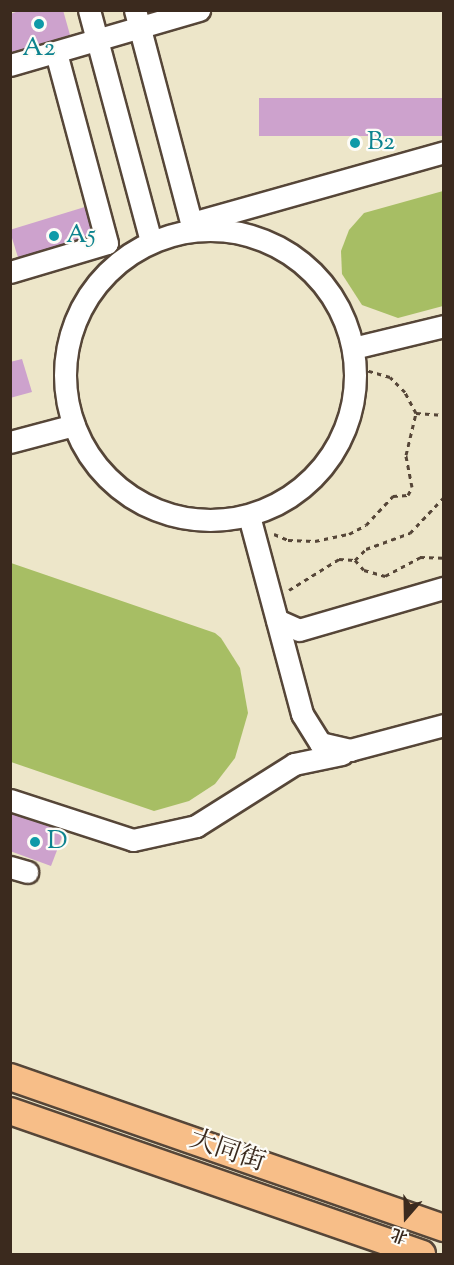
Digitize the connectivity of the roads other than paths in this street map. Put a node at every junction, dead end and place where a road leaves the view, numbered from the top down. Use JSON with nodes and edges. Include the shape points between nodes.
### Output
{"nodes":[{"id":1,"x":89,"y":10,"type":"edge"},
{"id":2,"x":199,"y":10,"type":"edge"},
{"id":3,"x":138,"y":19,"type":"edge"},
{"id":4,"x":97,"y":41,"type":"junction"},
{"id":5,"x":56,"y":53,"type":"junction"},
{"id":6,"x":10,"y":65,"type":"edge"},
{"id":7,"x":444,"y":152,"type":"edge"},
{"id":8,"x":193,"y":226,"type":"junction"},
{"id":9,"x":151,"y":241,"type":"junction"},
{"id":10,"x":10,"y":272,"type":"edge"},
{"id":11,"x":444,"y":326,"type":"edge"},
{"id":12,"x":355,"y":358,"type":"junction"},
{"id":13,"x":74,"y":425,"type":"junction"},
{"id":14,"x":10,"y":442,"type":"edge"},
{"id":15,"x":249,"y":516,"type":"junction"},
{"id":16,"x":444,"y":588,"type":"edge"},
{"id":17,"x":277,"y":620,"type":"junction"},
{"id":18,"x":444,"y":725,"type":"edge"},
{"id":19,"x":342,"y":754,"type":"dead end"},
{"id":20,"x":10,"y":800,"type":"edge"},
{"id":21,"x":10,"y":1077,"type":"edge"},
{"id":22,"x":10,"y":1111,"type":"edge"},
{"id":23,"x":444,"y":1228,"type":"edge"},
{"id":24,"x":423,"y":1254,"type":"edge"}],
"edges":[{"from":1,"to":4,"type":"street"},
{"from":2,"to":3,"type":"street"},
{"from":3,"to":4,"type":"street"},
{"from":3,"to":8,"type":"street"},
{"from":4,"to":5,"type":"street"},
{"from":4,"to":9,"type":"street"},
{"from":5,"to":6,"type":"street"},
{"from":5,"to":10,"type":"street","via":[[107,243]]},
{"from":7,"to":8,"type":"street"},
{"from":8,"to":9,"type":"street"},
{"from":8,"to":12,"type":"street","via":[[242,232],[287,250],[323,282],[348,324]]},
{"from":9,"to":13,"type":"street","via":[[110,268],[81,306],[65,352],[66,400]]},
{"from":11,"to":12,"type":"street"},
{"from":12,"to":15,"type":"street","via":[[350,419],[328,463],[294,496]]},
{"from":13,"to":14,"type":"street"},
{"from":13,"to":15,"type":"street","via":[[82,446],[112,484],[154,510],[201,521]]},
{"from":15,"to":17,"type":"street"},
{"from":16,"to":17,"type":"street","via":[[299,630]]},
{"from":17,"to":18,"type":"street","via":[[302,714],[320,743],[350,750]]},
{"from":19,"to":20,"type":"street","via":[[294,764],[196,826],[142,838],[114,834]]},
{"from":21,"to":23,"type":"main road","name":"大同街"},
{"from":22,"to":24,"type":"main road","name":"大同街"}]}
